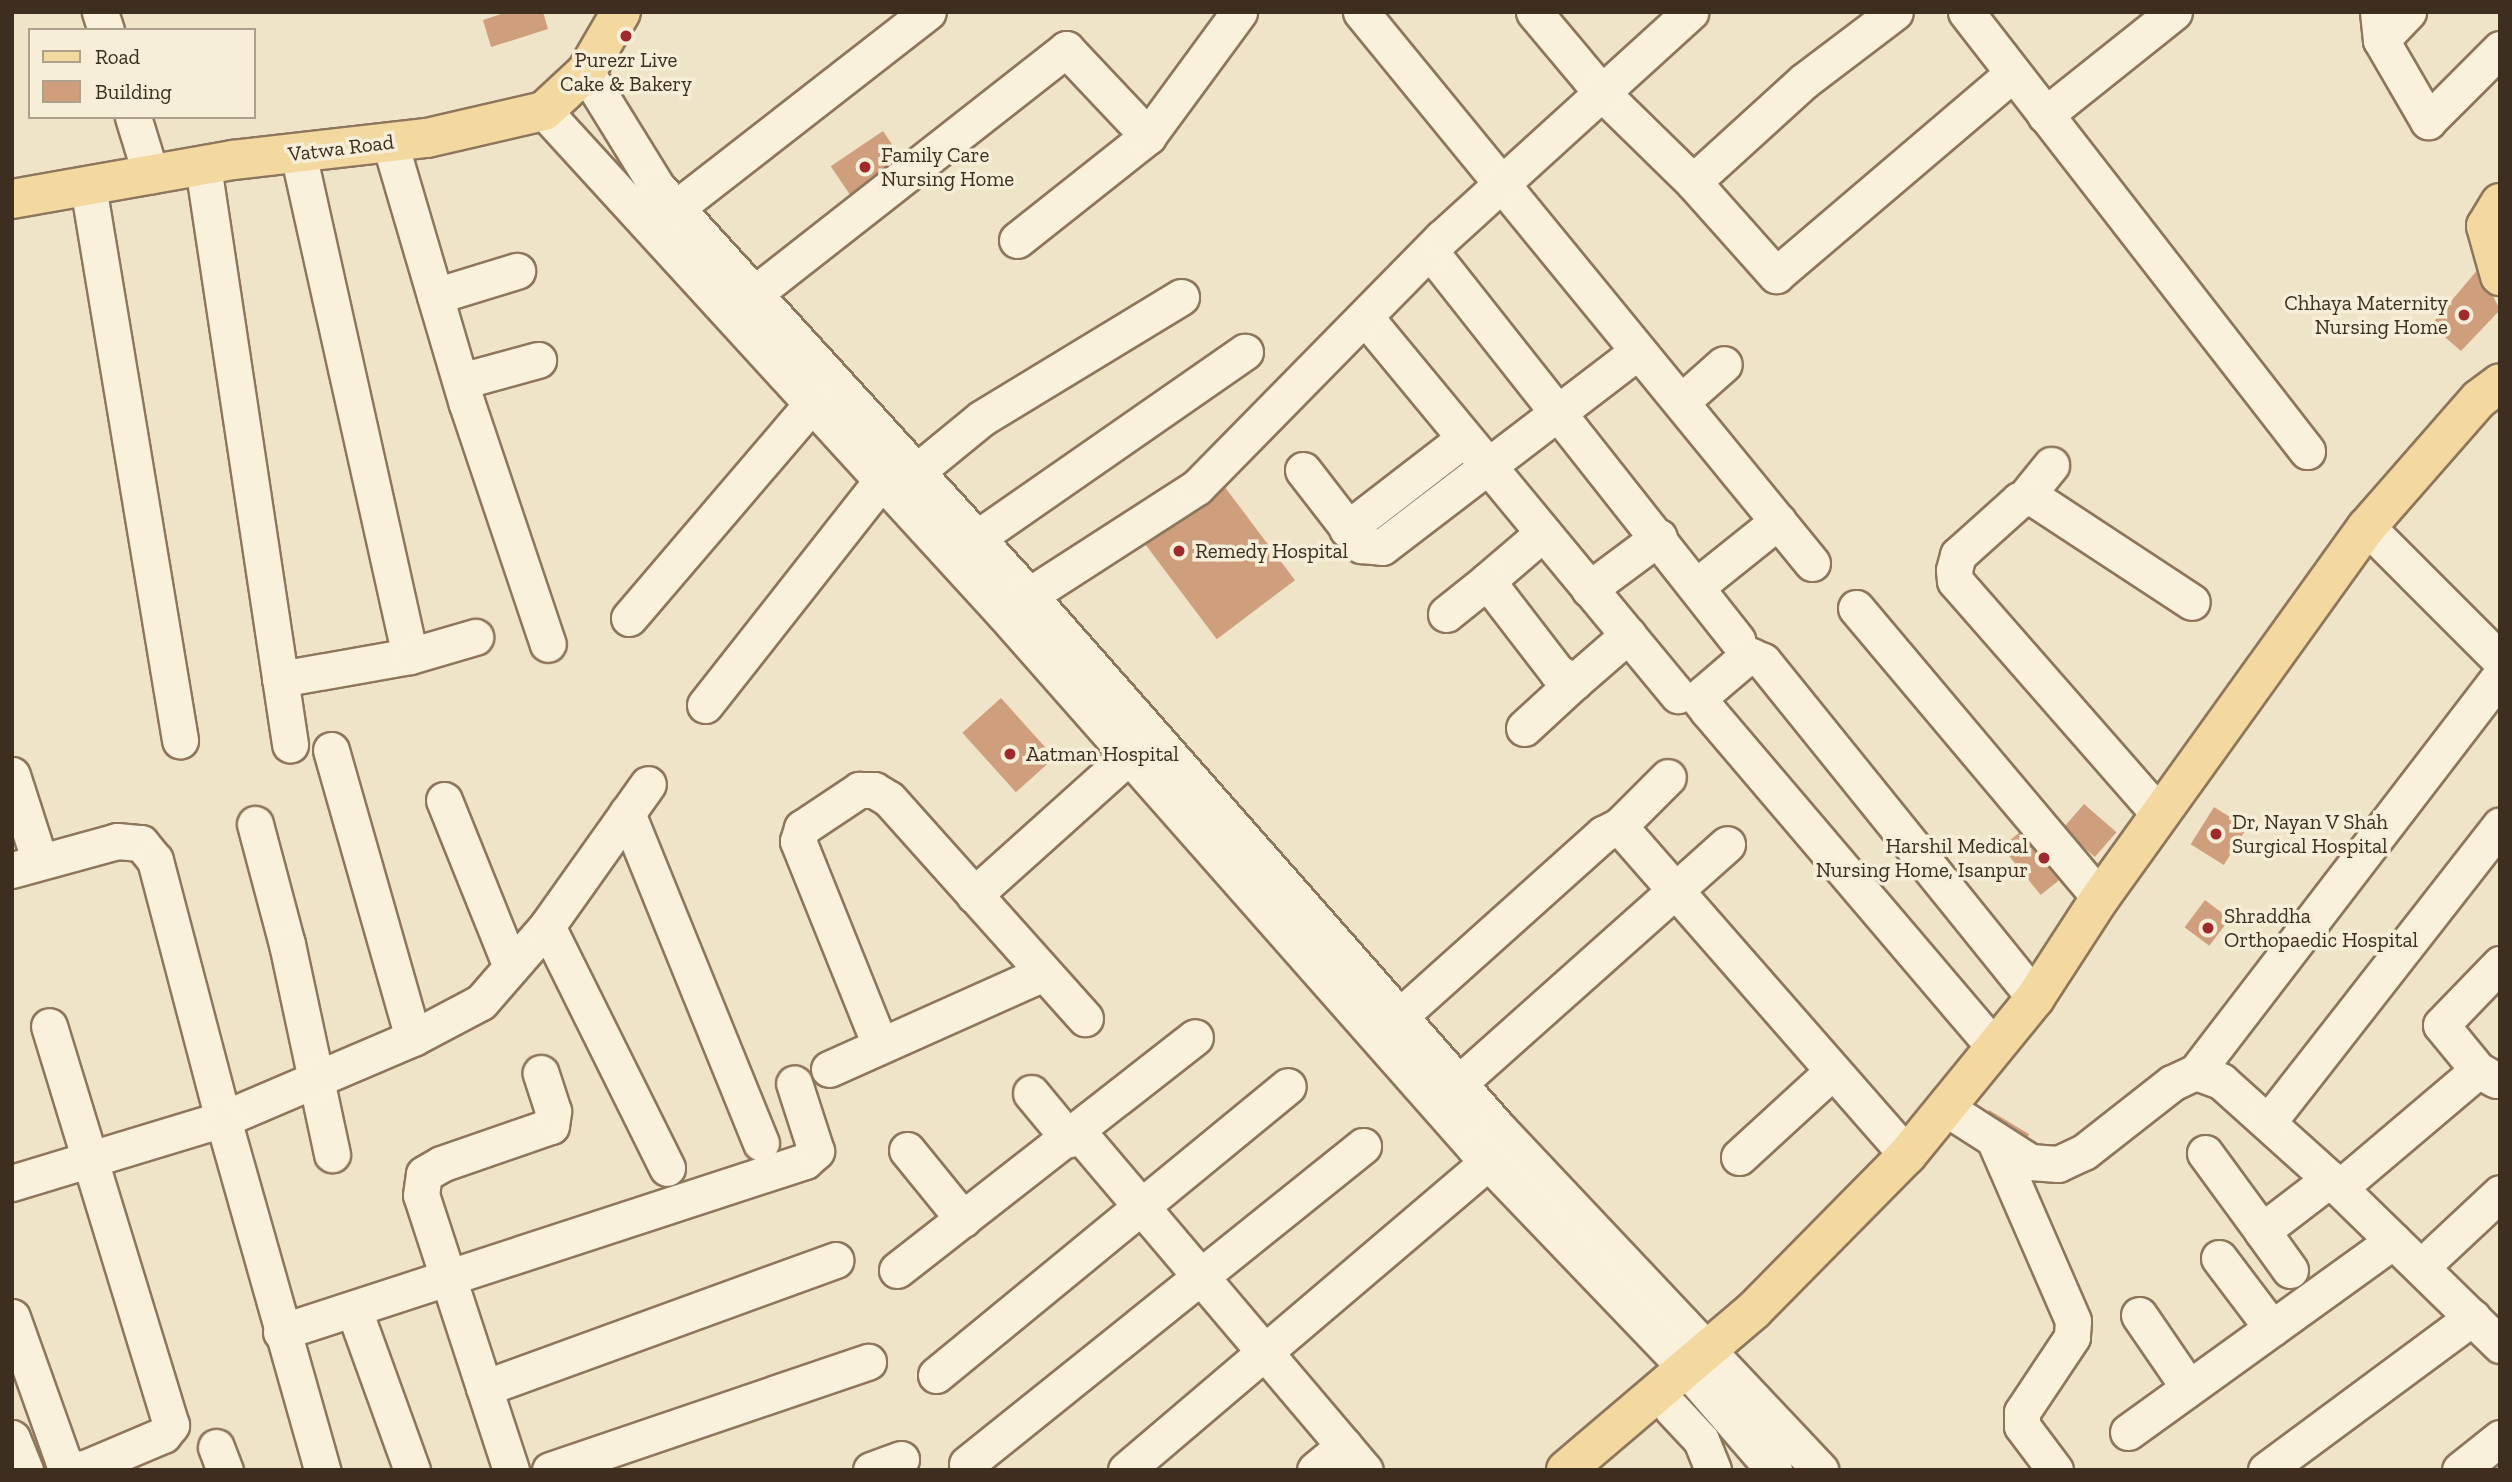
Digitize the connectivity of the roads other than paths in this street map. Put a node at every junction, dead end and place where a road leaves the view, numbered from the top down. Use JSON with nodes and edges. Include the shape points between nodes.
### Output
{"nodes":[{"id":1,"x":1239,"y":12,"type":"edge"},
{"id":2,"x":1361,"y":12,"type":"edge"},
{"id":3,"x":1534,"y":12,"type":"edge"},
{"id":4,"x":1690,"y":12,"type":"edge"},
{"id":5,"x":1895,"y":12,"type":"edge"},
{"id":6,"x":1966,"y":12,"type":"edge"},
{"id":7,"x":2175,"y":12,"type":"edge"},
{"id":8,"x":2407,"y":12,"type":"edge"},
{"id":9,"x":616,"y":15,"type":"edge"},
{"id":10,"x":904,"y":19,"type":"edge"},
{"id":11,"x":2379,"y":26,"type":"edge"},
{"id":12,"x":2500,"y":49,"type":"edge"},
{"id":13,"x":586,"y":72,"type":"junction"},
{"id":14,"x":2013,"y":73,"type":"junction"},
{"id":15,"x":1602,"y":93,"type":"junction"},
{"id":16,"x":544,"y":111,"type":"junction"},
{"id":17,"x":2045,"y":115,"type":"junction"},
{"id":18,"x":134,"y":119,"type":"edge"},
{"id":19,"x":1147,"y":136,"type":"junction"},
{"id":20,"x":390,"y":143,"type":"junction"},
{"id":21,"x":298,"y":153,"type":"junction"},
{"id":22,"x":203,"y":166,"type":"junction"},
{"id":23,"x":151,"y":175,"type":"junction"},
{"id":24,"x":1693,"y":182,"type":"junction"},
{"id":25,"x":1501,"y":185,"type":"junction"},
{"id":26,"x":88,"y":186,"type":"junction"},
{"id":27,"x":12,"y":200,"type":"edge"},
{"id":28,"x":2500,"y":203,"type":"edge"},
{"id":29,"x":676,"y":208,"type":"junction"},
{"id":30,"x":1017,"y":240,"type":"dead end"},
{"id":31,"x":1430,"y":251,"type":"junction"},
{"id":32,"x":517,"y":271,"type":"dead end"},
{"id":33,"x":2500,"y":276,"type":"edge"},
{"id":34,"x":754,"y":294,"type":"junction"},
{"id":35,"x":435,"y":296,"type":"junction"},
{"id":36,"x":1181,"y":297,"type":"dead end"},
{"id":37,"x":1365,"y":317,"type":"junction"},
{"id":38,"x":1638,"y":351,"type":"junction"},
{"id":39,"x":1245,"y":352,"type":"dead end"},
{"id":40,"x":538,"y":360,"type":"dead end"},
{"id":41,"x":1724,"y":363,"type":"dead end"},
{"id":42,"x":461,"y":381,"type":"junction"},
{"id":43,"x":2500,"y":383,"type":"edge"},
{"id":44,"x":2500,"y":397,"type":"edge"},
{"id":45,"x":1681,"y":402,"type":"junction"},
{"id":46,"x":812,"y":404,"type":"junction"},
{"id":47,"x":1560,"y":414,"type":"junction"},
{"id":48,"x":1464,"y":439,"type":"junction"},
{"id":49,"x":2307,"y":450,"type":"dead end"},
{"id":50,"x":2052,"y":465,"type":"dead end"},
{"id":51,"x":1488,"y":468,"type":"junction"},
{"id":52,"x":1303,"y":470,"type":"dead end"},
{"id":53,"x":916,"y":472,"type":"junction"},
{"id":54,"x":881,"y":481,"type":"junction"},
{"id":55,"x":2025,"y":496,"type":"junction"},
{"id":56,"x":1778,"y":521,"type":"junction"},
{"id":57,"x":1347,"y":529,"type":"junction"},
{"id":58,"x":1543,"y":533,"type":"junction"},
{"id":59,"x":2375,"y":535,"type":"junction"},
{"id":60,"x":1659,"y":537,"type":"junction"},
{"id":61,"x":974,"y":540,"type":"junction"},
{"id":62,"x":1812,"y":563,"type":"dead end"},
{"id":63,"x":1487,"y":581,"type":"junction"},
{"id":64,"x":1697,"y":586,"type":"junction"},
{"id":65,"x":1589,"y":589,"type":"junction"},
{"id":66,"x":2192,"y":602,"type":"dead end"},
{"id":67,"x":1015,"y":603,"type":"junction"},
{"id":68,"x":1856,"y":608,"type":"dead end"},
{"id":69,"x":1446,"y":614,"type":"dead end"},
{"id":70,"x":629,"y":618,"type":"dead end"},
{"id":71,"x":1628,"y":635,"type":"junction"},
{"id":72,"x":475,"y":637,"type":"dead end"},
{"id":73,"x":1737,"y":640,"type":"dead end"},
{"id":74,"x":548,"y":644,"type":"dead end"},
{"id":75,"x":410,"y":656,"type":"junction"},
{"id":76,"x":2500,"y":660,"type":"edge"},
{"id":77,"x":2500,"y":676,"type":"edge"},
{"id":78,"x":279,"y":679,"type":"junction"},
{"id":79,"x":1574,"y":682,"type":"junction"},
{"id":80,"x":1678,"y":695,"type":"dead end"},
{"id":81,"x":705,"y":705,"type":"dead end"},
{"id":82,"x":1524,"y":728,"type":"dead end"},
{"id":83,"x":180,"y":740,"type":"dead end"},
{"id":84,"x":290,"y":744,"type":"dead end"},
{"id":85,"x":331,"y":750,"type":"dead end"},
{"id":86,"x":1129,"y":756,"type":"junction"},
{"id":87,"x":12,"y":775,"type":"edge"},
{"id":88,"x":1668,"y":777,"type":"dead end"},
{"id":89,"x":648,"y":785,"type":"dead end"},
{"id":90,"x":444,"y":800,"type":"dead end"},
{"id":91,"x":627,"y":813,"type":"junction"},
{"id":92,"x":2160,"y":815,"type":"junction"},
{"id":93,"x":255,"y":824,"type":"dead end"},
{"id":94,"x":2500,"y":825,"type":"edge"},
{"id":95,"x":1619,"y":826,"type":"junction"},
{"id":96,"x":1727,"y":844,"type":"dead end"},
{"id":97,"x":26,"y":866,"type":"edge"},
{"id":98,"x":1676,"y":891,"type":"junction"},
{"id":99,"x":974,"y":895,"type":"junction"},
{"id":100,"x":2100,"y":898,"type":"junction"},
{"id":101,"x":547,"y":926,"type":"junction"},
{"id":102,"x":2500,"y":964,"type":"edge"},
{"id":103,"x":511,"y":967,"type":"junction"},
{"id":104,"x":1044,"y":973,"type":"junction"},
{"id":105,"x":2035,"y":998,"type":"junction"},
{"id":106,"x":1400,"y":1016,"type":"junction"},
{"id":107,"x":1084,"y":1018,"type":"dead end"},
{"id":108,"x":49,"y":1026,"type":"dead end"},
{"id":109,"x":1195,"y":1037,"type":"dead end"},
{"id":110,"x":413,"y":1038,"type":"junction"},
{"id":111,"x":880,"y":1045,"type":"junction"},
{"id":112,"x":1995,"y":1048,"type":"junction"},
{"id":113,"x":829,"y":1069,"type":"dead end"},
{"id":114,"x":1833,"y":1071,"type":"junction"},
{"id":115,"x":2196,"y":1072,"type":"junction"},
{"id":116,"x":541,"y":1073,"type":"dead end"},
{"id":117,"x":2489,"y":1074,"type":"edge"},
{"id":118,"x":317,"y":1079,"type":"junction"},
{"id":119,"x":794,"y":1083,"type":"dead end"},
{"id":120,"x":1459,"y":1083,"type":"junction"},
{"id":121,"x":1288,"y":1086,"type":"dead end"},
{"id":122,"x":1031,"y":1093,"type":"dead end"},
{"id":123,"x":1954,"y":1114,"type":"junction"},
{"id":124,"x":223,"y":1119,"type":"junction"},
{"id":125,"x":2269,"y":1121,"type":"junction"},
{"id":126,"x":1074,"y":1135,"type":"junction"},
{"id":127,"x":1994,"y":1139,"type":"junction"},
{"id":128,"x":761,"y":1143,"type":"dead end"},
{"id":129,"x":1363,"y":1146,"type":"dead end"},
{"id":130,"x":907,"y":1150,"type":"dead end"},
{"id":131,"x":2205,"y":1153,"type":"dead end"},
{"id":132,"x":332,"y":1154,"type":"dead end"},
{"id":133,"x":1908,"y":1155,"type":"junction"},
{"id":134,"x":1739,"y":1157,"type":"dead end"},
{"id":135,"x":90,"y":1160,"type":"junction"},
{"id":136,"x":1488,"y":1162,"type":"junction"},
{"id":137,"x":667,"y":1168,"type":"dead end"},
{"id":138,"x":12,"y":1183,"type":"edge"},
{"id":139,"x":2334,"y":1183,"type":"junction"},
{"id":140,"x":2500,"y":1193,"type":"edge"},
{"id":141,"x":1142,"y":1207,"type":"junction"},
{"id":142,"x":963,"y":1219,"type":"junction"},
{"id":143,"x":2262,"y":1231,"type":"junction"},
{"id":144,"x":2393,"y":1241,"type":"junction"},
{"id":145,"x":2219,"y":1258,"type":"dead end"},
{"id":146,"x":835,"y":1260,"type":"dead end"},
{"id":147,"x":2421,"y":1267,"type":"junction"},
{"id":148,"x":897,"y":1270,"type":"dead end"},
{"id":149,"x":2290,"y":1270,"type":"dead end"},
{"id":150,"x":1200,"y":1276,"type":"junction"},
{"id":151,"x":449,"y":1280,"type":"junction"},
{"id":152,"x":354,"y":1310,"type":"junction"},
{"id":153,"x":2139,"y":1315,"type":"dead end"},
{"id":154,"x":12,"y":1317,"type":"edge"},
{"id":155,"x":2473,"y":1317,"type":"junction"},
{"id":156,"x":2272,"y":1328,"type":"junction"},
{"id":157,"x":281,"y":1332,"type":"junction"},
{"id":158,"x":2500,"y":1345,"type":"edge"},
{"id":159,"x":1264,"y":1352,"type":"junction"},
{"id":160,"x":868,"y":1362,"type":"dead end"},
{"id":161,"x":1704,"y":1367,"type":"junction"},
{"id":162,"x":936,"y":1375,"type":"dead end"},
{"id":163,"x":484,"y":1388,"type":"junction"},
{"id":164,"x":2189,"y":1388,"type":"junction"},
{"id":165,"x":1672,"y":1409,"type":"junction"},
{"id":166,"x":2128,"y":1432,"type":"dead end"},
{"id":167,"x":12,"y":1438,"type":"edge"},
{"id":168,"x":2500,"y":1438,"type":"edge"},
{"id":169,"x":1354,"y":1458,"type":"edge"},
{"id":170,"x":967,"y":1464,"type":"dead end"},
{"id":171,"x":25,"y":1470,"type":"edge"},
{"id":172,"x":322,"y":1470,"type":"edge"},
{"id":173,"x":412,"y":1470,"type":"edge"},
{"id":174,"x":511,"y":1470,"type":"edge"},
{"id":175,"x":550,"y":1470,"type":"edge"},
{"id":176,"x":1126,"y":1470,"type":"edge"},
{"id":177,"x":1315,"y":1470,"type":"edge"},
{"id":178,"x":1566,"y":1470,"type":"edge"},
{"id":179,"x":1601,"y":1470,"type":"edge"},
{"id":180,"x":1713,"y":1470,"type":"edge"},
{"id":181,"x":1774,"y":1470,"type":"edge"},
{"id":182,"x":1819,"y":1470,"type":"edge"},
{"id":183,"x":2055,"y":1470,"type":"edge"},
{"id":184,"x":2266,"y":1470,"type":"edge"},
{"id":185,"x":2460,"y":1470,"type":"edge"}],
"edges":[{"from":1,"to":19,"type":"street"},
{"from":2,"to":25,"type":"street"},
{"from":3,"to":15,"type":"street"},
{"from":4,"to":15,"type":"street"},
{"from":5,"to":24,"type":"street","via":[[1804,81]]},
{"from":6,"to":14,"type":"street"},
{"from":7,"to":17,"type":"street"},
{"from":8,"to":11,"type":"street"},
{"from":9,"to":13,"type":"main road"},
{"from":10,"to":29,"type":"street"},
{"from":11,"to":12,"type":"street","via":[[2428,121]]},
{"from":13,"to":16,"type":"main road"},
{"from":13,"to":29,"type":"street","via":[[657,187]]},
{"from":14,"to":17,"type":"street"},
{"from":14,"to":24,"type":"street","via":[[1776,275]]},
{"from":15,"to":24,"type":"street"},
{"from":15,"to":25,"type":"street"},
{"from":16,"to":20,"type":"main road","name":"Vatwa Road"},
{"from":16,"to":46,"type":"street"},
{"from":17,"to":49,"type":"street"},
{"from":18,"to":23,"type":"street"},
{"from":19,"to":30,"type":"street"},
{"from":19,"to":34,"type":"street","via":[[1066,49]]},
{"from":20,"to":21,"type":"main road","name":"Vatwa Road"},
{"from":20,"to":35,"type":"street"},
{"from":21,"to":22,"type":"main road","name":"Vatwa Road"},
{"from":21,"to":75,"type":"street"},
{"from":22,"to":23,"type":"main road","name":"Vatwa Road"},
{"from":22,"to":78,"type":"street"},
{"from":23,"to":26,"type":"main road","name":"Vatwa Road"},
{"from":25,"to":31,"type":"street"},
{"from":25,"to":38,"type":"street"},
{"from":26,"to":27,"type":"main road","name":"Vatwa Road"},
{"from":26,"to":83,"type":"street"},
{"from":28,"to":33,"type":"main road","via":[[2486,226]]},
{"from":29,"to":34,"type":"street"},
{"from":31,"to":37,"type":"street"},
{"from":31,"to":47,"type":"street"},
{"from":32,"to":35,"type":"street"},
{"from":34,"to":53,"type":"street"},
{"from":35,"to":42,"type":"street"},
{"from":36,"to":53,"type":"street","via":[[982,418]]},
{"from":37,"to":48,"type":"street"},
{"from":37,"to":67,"type":"street","via":[[1197,487]]},
{"from":38,"to":45,"type":"street"},
{"from":38,"to":47,"type":"street"},
{"from":39,"to":61,"type":"street"},
{"from":40,"to":42,"type":"street"},
{"from":41,"to":45,"type":"street"},
{"from":42,"to":74,"type":"street"},
{"from":43,"to":92,"type":"main road","via":[[2479,399],[2366,528]]},
{"from":44,"to":59,"type":"main road"},
{"from":45,"to":56,"type":"street"},
{"from":46,"to":54,"type":"street"},
{"from":46,"to":70,"type":"street"},
{"from":47,"to":51,"type":"street"},
{"from":47,"to":60,"type":"street"},
{"from":48,"to":51,"type":"street"},
{"from":48,"to":57,"type":"street"},
{"from":50,"to":55,"type":"street"},
{"from":51,"to":57,"type":"street","via":[[1382,547],[1361,545]]},
{"from":51,"to":58,"type":"street"},
{"from":52,"to":57,"type":"street"},
{"from":53,"to":61,"type":"street"},
{"from":54,"to":67,"type":"street"},
{"from":54,"to":81,"type":"street"},
{"from":55,"to":66,"type":"street"},
{"from":55,"to":92,"type":"street","via":[[1958,555],[1955,581]]},
{"from":56,"to":62,"type":"street"},
{"from":56,"to":64,"type":"street"},
{"from":58,"to":63,"type":"street"},
{"from":58,"to":65,"type":"street"},
{"from":59,"to":76,"type":"street"},
{"from":59,"to":123,"type":"main road"},
{"from":60,"to":64,"type":"street"},
{"from":60,"to":65,"type":"street"},
{"from":61,"to":67,"type":"street"},
{"from":63,"to":69,"type":"street"},
{"from":63,"to":79,"type":"street","via":[[1557,672]]},
{"from":64,"to":73,"type":"street"},
{"from":65,"to":71,"type":"street"},
{"from":67,"to":86,"type":"street"},
{"from":67,"to":106,"type":"street"},
{"from":68,"to":100,"type":"street"},
{"from":71,"to":79,"type":"street"},
{"from":71,"to":80,"type":"street"},
{"from":72,"to":75,"type":"street"},
{"from":75,"to":78,"type":"street"},
{"from":77,"to":115,"type":"street"},
{"from":78,"to":84,"type":"street"},
{"from":79,"to":82,"type":"street"},
{"from":85,"to":110,"type":"street"},
{"from":86,"to":99,"type":"street"},
{"from":86,"to":136,"type":"street"},
{"from":87,"to":97,"type":"street"},
{"from":88,"to":95,"type":"street"},
{"from":89,"to":91,"type":"street"},
{"from":90,"to":103,"type":"street"},
{"from":91,"to":101,"type":"street"},
{"from":91,"to":128,"type":"street"},
{"from":92,"to":100,"type":"main road"},
{"from":93,"to":118,"type":"street"},
{"from":94,"to":125,"type":"street"},
{"from":95,"to":98,"type":"street"},
{"from":95,"to":106,"type":"street","via":[[1603,834]]},
{"from":96,"to":98,"type":"street"},
{"from":97,"to":124,"type":"street","via":[[117,842],[141,843],[155,860]]},
{"from":98,"to":114,"type":"street"},
{"from":98,"to":120,"type":"street"},
{"from":99,"to":104,"type":"street"},
{"from":99,"to":111,"type":"street","via":[[889,799],[874,790],[859,790],[802,828],[798,841],[803,863]]},
{"from":100,"to":105,"type":"main road"},
{"from":101,"to":103,"type":"street"},
{"from":101,"to":137,"type":"street"},
{"from":102,"to":117,"type":"street","via":[[2441,1022],[2442,1031]]},
{"from":103,"to":110,"type":"street","via":[[481,1002]]},
{"from":104,"to":107,"type":"street"},
{"from":104,"to":111,"type":"street"},
{"from":105,"to":112,"type":"main road"},
{"from":105,"to":112,"type":"street","via":[[1763,661],[1751,656],[1744,659],[1703,694],[1708,711]]},
{"from":106,"to":120,"type":"street"},
{"from":108,"to":135,"type":"street"},
{"from":109,"to":126,"type":"street"},
{"from":110,"to":118,"type":"street"},
{"from":111,"to":113,"type":"street"},
{"from":112,"to":123,"type":"main road"},
{"from":114,"to":133,"type":"street"},
{"from":114,"to":134,"type":"street"},
{"from":115,"to":125,"type":"street","via":[[2221,1081]]},
{"from":115,"to":127,"type":"street","via":[[2172,1083],[2084,1152],[2058,1164],[2030,1162]]},
{"from":116,"to":151,"type":"street","via":[[553,1111],[551,1126],[424,1174],[421,1195]]},
{"from":117,"to":139,"type":"street"},
{"from":118,"to":124,"type":"street"},
{"from":118,"to":132,"type":"street"},
{"from":119,"to":151,"type":"street","via":[[816,1151],[805,1161]]},
{"from":120,"to":161,"type":"street"},
{"from":121,"to":141,"type":"street"},
{"from":122,"to":126,"type":"street"},
{"from":123,"to":127,"type":"street"},
{"from":123,"to":133,"type":"main road"},
{"from":123,"to":161,"type":"main road","via":[[1923,1171],[1769,1326]]},
{"from":124,"to":135,"type":"street"},
{"from":124,"to":157,"type":"street"},
{"from":125,"to":139,"type":"street"},
{"from":126,"to":141,"type":"street"},
{"from":126,"to":142,"type":"street"},
{"from":127,"to":183,"type":"street","via":[[2073,1321],[2072,1337],[2022,1412],[2022,1426]]},
{"from":129,"to":150,"type":"street"},
{"from":130,"to":142,"type":"street"},
{"from":131,"to":143,"type":"street"},
{"from":133,"to":161,"type":"main road"},
{"from":135,"to":138,"type":"street"},
{"from":135,"to":154,"type":"street","via":[[171,1425],[163,1435],[85,1468],[72,1469],[63,1460]]},
{"from":136,"to":159,"type":"street"},
{"from":136,"to":161,"type":"street"},
{"from":139,"to":143,"type":"street"},
{"from":139,"to":144,"type":"street"},
{"from":140,"to":147,"type":"street"},
{"from":141,"to":150,"type":"street"},
{"from":141,"to":162,"type":"street"},
{"from":142,"to":148,"type":"street"},
{"from":143,"to":149,"type":"street"},
{"from":144,"to":147,"type":"street"},
{"from":144,"to":156,"type":"street"},
{"from":145,"to":156,"type":"street"},
{"from":146,"to":163,"type":"street"},
{"from":147,"to":155,"type":"street"},
{"from":150,"to":159,"type":"street"},
{"from":150,"to":170,"type":"street"},
{"from":151,"to":152,"type":"street"},
{"from":151,"to":163,"type":"street"},
{"from":152,"to":157,"type":"street"},
{"from":152,"to":173,"type":"street"},
{"from":153,"to":164,"type":"street"},
{"from":155,"to":158,"type":"street"},
{"from":155,"to":184,"type":"street"},
{"from":156,"to":164,"type":"street"},
{"from":157,"to":172,"type":"street"},
{"from":159,"to":169,"type":"street"},
{"from":159,"to":176,"type":"street"},
{"from":160,"to":175,"type":"street"},
{"from":161,"to":165,"type":"main road"},
{"from":161,"to":178,"type":"main road"},
{"from":161,"to":181,"type":"street"},
{"from":161,"to":182,"type":"street"},
{"from":163,"to":174,"type":"street"},
{"from":164,"to":166,"type":"street"},
{"from":165,"to":179,"type":"main road"},
{"from":165,"to":180,"type":"street","via":[[1700,1440]]},
{"from":167,"to":171,"type":"street"},
{"from":168,"to":185,"type":"street"},
{"from":169,"to":177,"type":"street"}]}
